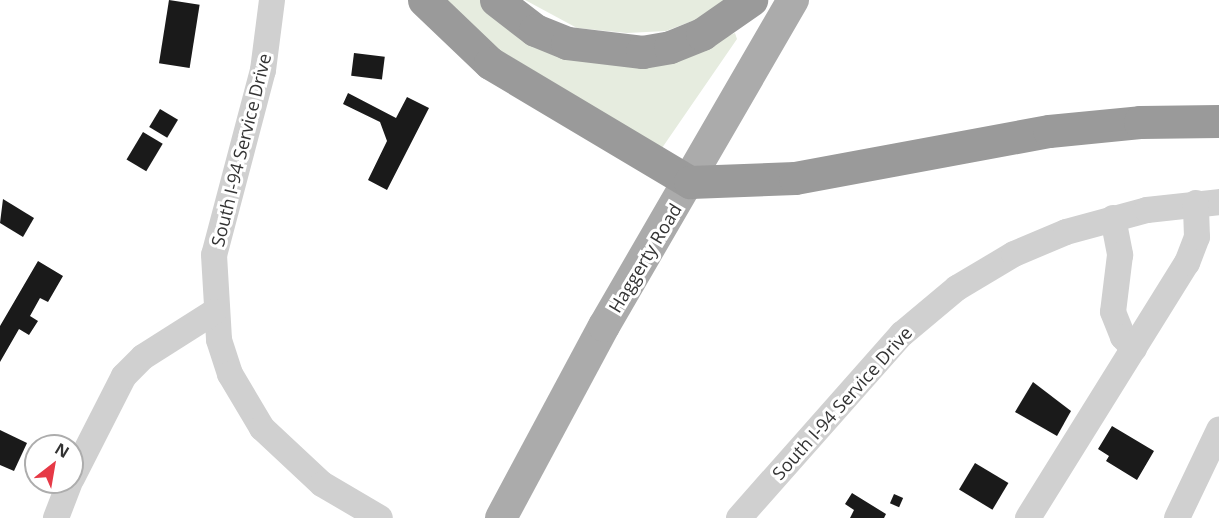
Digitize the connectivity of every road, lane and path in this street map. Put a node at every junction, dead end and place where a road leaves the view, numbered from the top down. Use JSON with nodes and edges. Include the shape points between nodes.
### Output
{"nodes":[{"id":1,"x":272,"y":0,"type":"edge"},
{"id":2,"x":424,"y":0,"type":"edge"},
{"id":3,"x":496,"y":0,"type":"edge"},
{"id":4,"x":751,"y":0,"type":"edge"},
{"id":5,"x":793,"y":0,"type":"edge"},
{"id":6,"x":1219,"y":121,"type":"edge"},
{"id":7,"x":690,"y":182,"type":"junction"},
{"id":8,"x":1208,"y":203,"type":"edge"},
{"id":9,"x":1113,"y":218,"type":"junction"},
{"id":10,"x":214,"y":312,"type":"junction"},
{"id":11,"x":1134,"y":349,"type":"junction"},
{"id":12,"x":1219,"y":430,"type":"edge"},
{"id":13,"x":84,"y":454,"type":"edge"},
{"id":14,"x":65,"y":494,"type":"edge"},
{"id":15,"x":56,"y":518,"type":"edge"},
{"id":16,"x":380,"y":518,"type":"edge"},
{"id":17,"x":501,"y":518,"type":"edge"},
{"id":18,"x":739,"y":518,"type":"edge"},
{"id":19,"x":1028,"y":518,"type":"edge"},
{"id":20,"x":1177,"y":518,"type":"edge"}],
"edges":[{"from":1,"to":10,"type":"street","name":"South I-94 Service Drive","via":[[262,70],[214,255]]},
{"from":2,"to":7,"type":"highway","via":[[490,63]]},
{"from":3,"to":4,"type":"highway","via":[[535,30],[567,43],[642,52],[670,47],[702,34]]},
{"from":5,"to":7,"type":"main road","name":"Haggerty Road"},
{"from":6,"to":7,"type":"highway","via":[[1140,122],[1049,131],[795,178]]},
{"from":7,"to":17,"type":"main road","name":"Haggerty Road","via":[[604,326]]},
{"from":8,"to":9,"type":"street","name":"South I-94 Service Drive"},
{"from":8,"to":11,"type":"street","via":[[1188,263]]},
{"from":9,"to":11,"type":"street","via":[[1119,255],[1113,312],[1120,332]]},
{"from":9,"to":18,"type":"street","name":"South I-94 Service Drive","via":[[1014,254],[957,288],[902,334]]},
{"from":10,"to":13,"type":"street","via":[[143,357],[124,376]]},
{"from":10,"to":16,"type":"street","name":"South I-94 Service Drive","via":[[230,374],[262,428],[322,484]]},
{"from":11,"to":19,"type":"street"},
{"from":12,"to":20,"type":"street"},
{"from":14,"to":15,"type":"street"}]}
